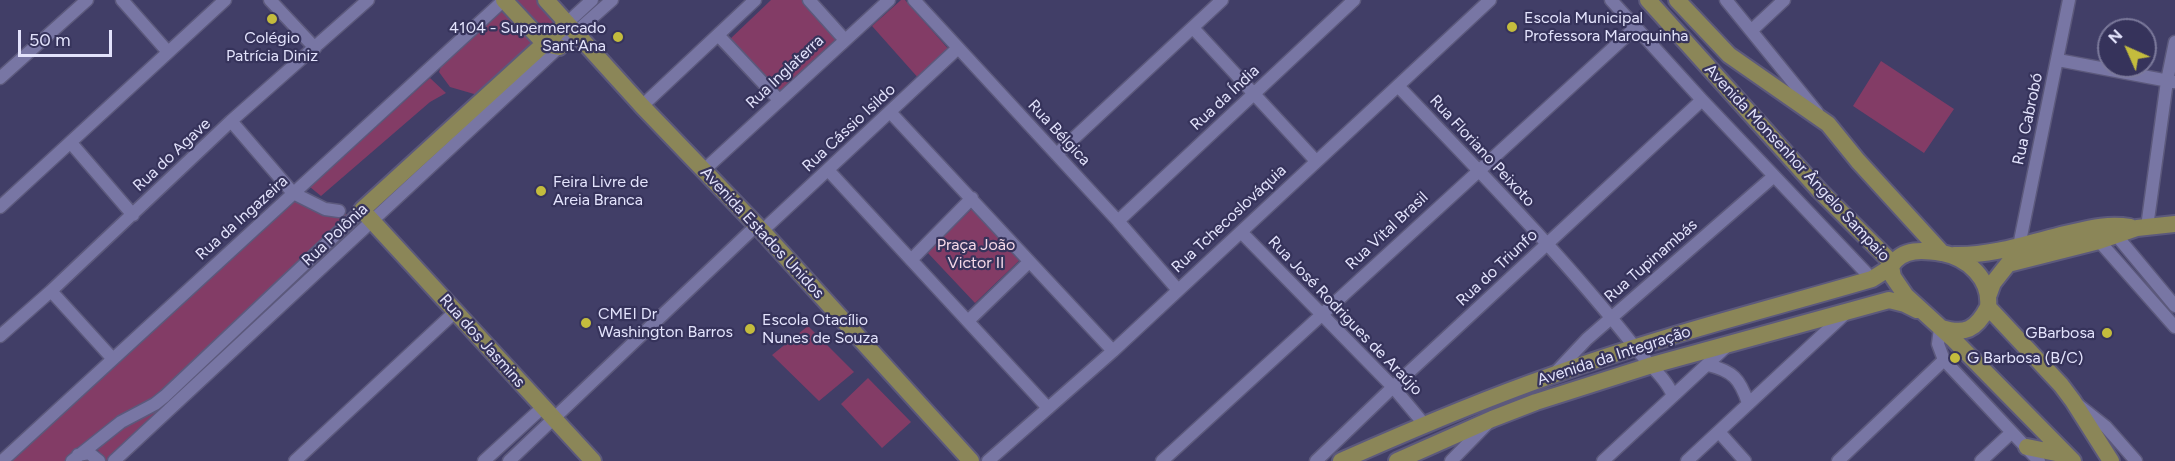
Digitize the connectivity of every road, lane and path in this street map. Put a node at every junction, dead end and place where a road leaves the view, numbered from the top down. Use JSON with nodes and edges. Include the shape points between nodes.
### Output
{"nodes":[{"id":1,"x":87,"y":0,"type":"edge"},
{"id":2,"x":122,"y":0,"type":"edge"},
{"id":3,"x":225,"y":0,"type":"edge"},
{"id":4,"x":270,"y":0,"type":"edge"},
{"id":5,"x":368,"y":0,"type":"edge"},
{"id":6,"x":504,"y":0,"type":"edge"},
{"id":7,"x":546,"y":0,"type":"edge"},
{"id":8,"x":592,"y":0,"type":"edge"},
{"id":9,"x":612,"y":0,"type":"edge"},
{"id":10,"x":755,"y":0,"type":"edge"},
{"id":11,"x":809,"y":0,"type":"edge"},
{"id":12,"x":889,"y":0,"type":"edge"},
{"id":13,"x":914,"y":0,"type":"edge"},
{"id":14,"x":1222,"y":0,"type":"edge"},
{"id":15,"x":1354,"y":0,"type":"edge"},
{"id":16,"x":1490,"y":0,"type":"edge"},
{"id":17,"x":1611,"y":0,"type":"edge"},
{"id":18,"x":1648,"y":0,"type":"edge"},
{"id":19,"x":1677,"y":0,"type":"edge"},
{"id":20,"x":1726,"y":0,"type":"edge"},
{"id":21,"x":1784,"y":0,"type":"edge"},
{"id":22,"x":2066,"y":3,"type":"edge"},
{"id":23,"x":1636,"y":27,"type":"junction"},
{"id":24,"x":572,"y":28,"type":"junction"},
{"id":25,"x":1193,"y":28,"type":"junction"},
{"id":26,"x":1752,"y":30,"type":"junction"},
{"id":27,"x":718,"y":35,"type":"junction"},
{"id":28,"x":845,"y":40,"type":"junction"},
{"id":29,"x":2175,"y":42,"type":"edge"},
{"id":30,"x":552,"y":45,"type":"junction"},
{"id":31,"x":315,"y":48,"type":"junction"},
{"id":32,"x":958,"y":48,"type":"junction"},
{"id":33,"x":168,"y":52,"type":"junction"},
{"id":34,"x":2058,"y":60,"type":"junction"},
{"id":35,"x":0,"y":78,"type":"edge"},
{"id":36,"x":2171,"y":82,"type":"edge"},
{"id":37,"x":1399,"y":87,"type":"junction"},
{"id":38,"x":1253,"y":93,"type":"junction"},
{"id":39,"x":779,"y":100,"type":"junction"},
{"id":40,"x":1702,"y":100,"type":"junction"},
{"id":41,"x":642,"y":106,"type":"junction"},
{"id":42,"x":890,"y":112,"type":"junction"},
{"id":43,"x":231,"y":121,"type":"junction"},
{"id":44,"x":1828,"y":124,"type":"junction"},
{"id":45,"x":70,"y":143,"type":"junction"},
{"id":46,"x":1057,"y":154,"type":"junction"},
{"id":47,"x":1316,"y":161,"type":"junction"},
{"id":48,"x":1478,"y":169,"type":"junction"},
{"id":49,"x":704,"y":170,"type":"junction"},
{"id":50,"x":828,"y":170,"type":"junction"},
{"id":51,"x":1774,"y":176,"type":"junction"},
{"id":52,"x":293,"y":193,"type":"junction"},
{"id":53,"x":972,"y":198,"type":"junction"},
{"id":54,"x":0,"y":207,"type":"edge"},
{"id":55,"x":339,"y":212,"type":"dead end"},
{"id":56,"x":133,"y":215,"type":"junction"},
{"id":57,"x":367,"y":215,"type":"junction"},
{"id":58,"x":1118,"y":221,"type":"junction"},
{"id":59,"x":2175,"y":224,"type":"edge"},
{"id":60,"x":759,"y":228,"type":"junction"},
{"id":61,"x":2142,"y":228,"type":"junction"},
{"id":62,"x":1241,"y":232,"type":"junction"},
{"id":63,"x":2116,"y":235,"type":"junction"},
{"id":64,"x":2099,"y":241,"type":"junction"},
{"id":65,"x":1546,"y":245,"type":"junction"},
{"id":66,"x":2019,"y":246,"type":"junction"},
{"id":67,"x":1948,"y":254,"type":"junction"},
{"id":68,"x":910,"y":260,"type":"junction"},
{"id":69,"x":1029,"y":262,"type":"junction"},
{"id":70,"x":1891,"y":266,"type":"junction"},
{"id":71,"x":1872,"y":279,"type":"junction"},
{"id":72,"x":1178,"y":290,"type":"junction"},
{"id":73,"x":51,"y":291,"type":"junction"},
{"id":74,"x":1989,"y":301,"type":"junction"},
{"id":75,"x":2175,"y":306,"type":"edge"},
{"id":76,"x":456,"y":311,"type":"junction"},
{"id":77,"x":1848,"y":311,"type":"junction"},
{"id":78,"x":1321,"y":314,"type":"junction"},
{"id":79,"x":1926,"y":316,"type":"junction"},
{"id":80,"x":1611,"y":317,"type":"junction"},
{"id":81,"x":968,"y":321,"type":"junction"},
{"id":82,"x":2175,"y":327,"type":"edge"},
{"id":83,"x":1940,"y":328,"type":"junction"},
{"id":84,"x":0,"y":336,"type":"edge"},
{"id":85,"x":1729,"y":344,"type":"junction"},
{"id":86,"x":1635,"y":348,"type":"junction"},
{"id":87,"x":1113,"y":351,"type":"junction"},
{"id":88,"x":112,"y":358,"type":"junction"},
{"id":89,"x":1944,"y":360,"type":"junction"},
{"id":90,"x":1708,"y":365,"type":"junction"},
{"id":91,"x":1649,"y":366,"type":"junction"},
{"id":92,"x":1553,"y":374,"type":"junction"},
{"id":93,"x":1393,"y":387,"type":"junction"},
{"id":94,"x":1673,"y":396,"type":"junction"},
{"id":95,"x":2073,"y":401,"type":"junction"},
{"id":96,"x":1748,"y":403,"type":"junction"},
{"id":97,"x":1048,"y":408,"type":"junction"},
{"id":98,"x":548,"y":413,"type":"junction"},
{"id":99,"x":1491,"y":419,"type":"junction"},
{"id":100,"x":1424,"y":424,"type":"junction"},
{"id":101,"x":1719,"y":432,"type":"junction"},
{"id":102,"x":2011,"y":433,"type":"junction"},
{"id":103,"x":2027,"y":447,"type":"junction"},
{"id":104,"x":75,"y":458,"type":"edge"},
{"id":105,"x":2069,"y":458,"type":"edge"},
{"id":106,"x":1454,"y":460,"type":"edge"},
{"id":107,"x":2,"y":461,"type":"edge"},
{"id":108,"x":99,"y":461,"type":"edge"},
{"id":109,"x":114,"y":461,"type":"edge"},
{"id":110,"x":295,"y":461,"type":"edge"},
{"id":111,"x":484,"y":461,"type":"edge"},
{"id":112,"x":509,"y":461,"type":"edge"},
{"id":113,"x":593,"y":461,"type":"edge"},
{"id":114,"x":971,"y":461,"type":"edge"},
{"id":115,"x":988,"y":461,"type":"edge"},
{"id":116,"x":1162,"y":461,"type":"edge"},
{"id":117,"x":1316,"y":461,"type":"edge"},
{"id":118,"x":1341,"y":461,"type":"edge"},
{"id":119,"x":1397,"y":461,"type":"edge"},
{"id":120,"x":1603,"y":461,"type":"edge"},
{"id":121,"x":1687,"y":461,"type":"edge"},
{"id":122,"x":1745,"y":461,"type":"edge"},
{"id":123,"x":1838,"y":461,"type":"edge"},
{"id":124,"x":1981,"y":461,"type":"edge"},
{"id":125,"x":2039,"y":461,"type":"edge"},
{"id":126,"x":2110,"y":461,"type":"edge"},
{"id":127,"x":2136,"y":461,"type":"edge"}],
"edges":[{"from":1,"to":35,"type":"street"},
{"from":2,"to":33,"type":"street"},
{"from":3,"to":33,"type":"street"},
{"from":4,"to":31,"type":"street"},
{"from":5,"to":31,"type":"street","name":"Rua do Agave"},
{"from":6,"to":30,"type":"main road"},
{"from":6,"to":52,"type":"street","name":"Rua da Ingazeira"},
{"from":7,"to":24,"type":"main road","name":"Avenida Estados Unidos"},
{"from":8,"to":24,"type":"street","name":"Rua Polônia"},
{"from":9,"to":24,"type":"street","name":"Rua Polônia"},
{"from":10,"to":27,"type":"street"},
{"from":11,"to":28,"type":"street"},
{"from":12,"to":28,"type":"street","name":"Rua Inglaterra"},
{"from":13,"to":32,"type":"street","name":"Rua Bélgica"},
{"from":14,"to":25,"type":"street"},
{"from":15,"to":38,"type":"street","name":"Rua da Índia"},
{"from":16,"to":37,"type":"street","name":"Rua Tchecoslováquia"},
{"from":17,"to":23,"type":"street","name":"Avenida Monsenhor Ângelo Sampaio"},
{"from":18,"to":70,"type":"main road","name":"Avenida Monsenhor Ângelo Sampaio"},
{"from":19,"to":44,"type":"main road","name":"Avenida Monsenhor Ângelo Sampaio","via":[[1730,55]]},
{"from":20,"to":26,"type":"street","name":"Avenida Monsenhor Ângelo Sampaio"},
{"from":21,"to":26,"type":"street"},
{"from":22,"to":34,"type":"street","name":"Rua Cabrobó"},
{"from":23,"to":40,"type":"street","name":"Avenida Monsenhor Ângelo Sampaio"},
{"from":23,"to":48,"type":"street","name":"Rua Vital Brasil"},
{"from":24,"to":30,"type":"main road","name":"Rua Polônia"},
{"from":24,"to":41,"type":"main road","name":"Avenida Estados Unidos"},
{"from":25,"to":38,"type":"street"},
{"from":25,"to":46,"type":"street"},
{"from":26,"to":44,"type":"street","name":"Avenida Monsenhor Ângelo Sampaio"},
{"from":27,"to":39,"type":"street"},
{"from":27,"to":41,"type":"street"},
{"from":28,"to":39,"type":"street","name":"Rua Inglaterra"},
{"from":29,"to":36,"type":"street"},
{"from":30,"to":57,"type":"main road","name":"Rua Polônia"},
{"from":31,"to":43,"type":"street","name":"Rua do Agave"},
{"from":32,"to":42,"type":"street","name":"Rua Cássio Isildo"},
{"from":32,"to":46,"type":"street","name":"Rua Bélgica"},
{"from":33,"to":45,"type":"street"},
{"from":34,"to":36,"type":"street"},
{"from":34,"to":66,"type":"street","name":"Rua Cabrobó"},
{"from":36,"to":61,"type":"street"},
{"from":37,"to":47,"type":"street","name":"Rua Tchecoslováquia"},
{"from":37,"to":48,"type":"street","name":"Rua Floriano Peixoto"},
{"from":38,"to":47,"type":"street"},
{"from":38,"to":58,"type":"street","name":"Rua da Índia"},
{"from":39,"to":49,"type":"street","name":"Rua Inglaterra"},
{"from":40,"to":51,"type":"street","name":"Avenida Monsenhor Ângelo Sampaio"},
{"from":40,"to":65,"type":"street","name":"Rua do Triunfo"},
{"from":41,"to":49,"type":"main road","name":"Avenida Estados Unidos"},
{"from":42,"to":50,"type":"street","name":"Rua Cássio Isildo"},
{"from":42,"to":53,"type":"street"},
{"from":43,"to":52,"type":"street"},
{"from":43,"to":56,"type":"street","name":"Rua do Agave"},
{"from":44,"to":67,"type":"main road","name":"Avenida Monsenhor Ângelo Sampaio","via":[[1858,161]]},
{"from":45,"to":54,"type":"street"},
{"from":45,"to":56,"type":"street"},
{"from":46,"to":58,"type":"street","name":"Rua Bélgica"},
{"from":47,"to":62,"type":"street","name":"Rua Tchecoslováquia"},
{"from":48,"to":65,"type":"street","name":"Rua Floriano Peixoto"},
{"from":48,"to":78,"type":"street","name":"Rua Vital Brasil"},
{"from":49,"to":60,"type":"main road","name":"Avenida Estados Unidos"},
{"from":50,"to":60,"type":"street","name":"Rua Cássio Isildo"},
{"from":50,"to":68,"type":"street"},
{"from":51,"to":71,"type":"street","name":"Avenida Monsenhor Ângelo Sampaio"},
{"from":51,"to":80,"type":"street","name":"Rua Tupinambás"},
{"from":52,"to":55,"type":"street"},
{"from":52,"to":88,"type":"street","name":"Rua da Ingazeira"},
{"from":53,"to":68,"type":"street"},
{"from":53,"to":69,"type":"street"},
{"from":56,"to":73,"type":"street","name":"Rua do Agave"},
{"from":57,"to":76,"type":"main road","name":"Rua dos Jasmins"},
{"from":57,"to":104,"type":"street","name":"Rua Polônia","via":[[165,396],[121,422]]},
{"from":57,"to":109,"type":"street","name":"Rua Polônia"},
{"from":58,"to":72,"type":"street","name":"Rua Bélgica"},
{"from":59,"to":61,"type":"main road"},
{"from":60,"to":98,"type":"street","name":"Rua Cássio Isildo"},
{"from":60,"to":114,"type":"main road","name":"Avenida Estados Unidos"},
{"from":61,"to":63,"type":"main road"},
{"from":61,"to":66,"type":"main road","via":[[2097,227]]},
{"from":62,"to":72,"type":"street","name":"Rua Tchecoslováquia"},
{"from":62,"to":78,"type":"street","name":"Rua José Rodrigues de Araújo"},
{"from":63,"to":64,"type":"main road"},
{"from":63,"to":75,"type":"street"},
{"from":64,"to":74,"type":"main road","via":[[2008,264],[1993,283]]},
{"from":64,"to":82,"type":"street"},
{"from":65,"to":80,"type":"street","name":"Rua Floriano Peixoto"},
{"from":65,"to":93,"type":"street","name":"Rua do Triunfo"},
{"from":66,"to":67,"type":"main road","via":[[1973,255]]},
{"from":67,"to":70,"type":"main road","via":[[1909,252]]},
{"from":67,"to":74,"type":"main road","name":"Avenida Monsenhor Ângelo Sampaio","via":[[1969,265],[1983,280]]},
{"from":68,"to":81,"type":"street"},
{"from":69,"to":81,"type":"street"},
{"from":69,"to":87,"type":"street"},
{"from":70,"to":71,"type":"main road","name":"Avenida da Integração"},
{"from":70,"to":79,"type":"main road","name":"Avenida Monsenhor Ângelo Sampaio","via":[[1898,286]]},
{"from":71,"to":86,"type":"main road","name":"Avenida da Integração"},
{"from":72,"to":87,"type":"street","name":"Rua Tchecoslováquia"},
{"from":73,"to":84,"type":"street","name":"Rua do Agave"},
{"from":73,"to":88,"type":"street"},
{"from":74,"to":83,"type":"main road","via":[[1979,321],[1964,332]]},
{"from":74,"to":95,"type":"main road","name":"Avenida Monsenhor Ângelo Sampaio"},
{"from":76,"to":98,"type":"main road","name":"Rua dos Jasmins"},
{"from":76,"to":110,"type":"street"},
{"from":77,"to":79,"type":"main road","name":"Avenida da Integração","via":[[1889,300]]},
{"from":77,"to":85,"type":"main road","name":"Avenida da Integração"},
{"from":77,"to":96,"type":"street"},
{"from":78,"to":93,"type":"street","name":"Rua José Rodrigues de Araújo"},
{"from":78,"to":116,"type":"street","name":"Rua Vital Brasil"},
{"from":79,"to":83,"type":"main road","name":"Avenida Monsenhor Ângelo Sampaio"},
{"from":80,"to":86,"type":"street","name":"Rua Floriano Peixoto"},
{"from":80,"to":92,"type":"street","name":"Rua Tupinambás"},
{"from":81,"to":97,"type":"street"},
{"from":83,"to":89,"type":"street","via":[[1938,344]]},
{"from":83,"to":105,"type":"main road","name":"Avenida Monsenhor Ângelo Sampaio"},
{"from":85,"to":90,"type":"street"},
{"from":85,"to":91,"type":"main road","name":"Avenida da Integração"},
{"from":86,"to":91,"type":"street","name":"Rua Floriano Peixoto"},
{"from":86,"to":92,"type":"main road","name":"Avenida da Integração"},
{"from":87,"to":97,"type":"street","name":"Rua Tchecoslováquia"},
{"from":88,"to":107,"type":"street","name":"Rua da Ingazeira"},
{"from":89,"to":102,"type":"street"},
{"from":89,"to":123,"type":"street"},
{"from":90,"to":94,"type":"street"},
{"from":90,"to":96,"type":"street","via":[[1733,375]]},
{"from":91,"to":94,"type":"street","name":"Rua Floriano Peixoto"},
{"from":91,"to":99,"type":"main road","name":"Avenida da Integração"},
{"from":92,"to":100,"type":"main road","name":"Avenida da Integração"},
{"from":93,"to":100,"type":"street","name":"Rua José Rodrigues de Araújo"},
{"from":93,"to":117,"type":"street","name":"Rua do Triunfo"},
{"from":94,"to":120,"type":"street"},
{"from":95,"to":126,"type":"main road","name":"Avenida Monsenhor Ângelo Sampaio"},
{"from":95,"to":127,"type":"street","via":[[2106,427]]},
{"from":96,"to":101,"type":"street"},
{"from":97,"to":115,"type":"street","name":"Rua Tchecoslováquia"},
{"from":98,"to":111,"type":"street"},
{"from":98,"to":112,"type":"street"},
{"from":98,"to":113,"type":"main road","name":"Rua dos Jasmins"},
{"from":99,"to":106,"type":"street"},
{"from":99,"to":119,"type":"main road","name":"Avenida da Integração"},
{"from":100,"to":118,"type":"main road","name":"Avenida da Integração"},
{"from":101,"to":121,"type":"street"},
{"from":101,"to":122,"type":"street"},
{"from":102,"to":103,"type":"street"},
{"from":102,"to":124,"type":"street"},
{"from":103,"to":105,"type":"main road"},
{"from":103,"to":125,"type":"street"},
{"from":104,"to":108,"type":"street","via":[[89,453]]}]}
